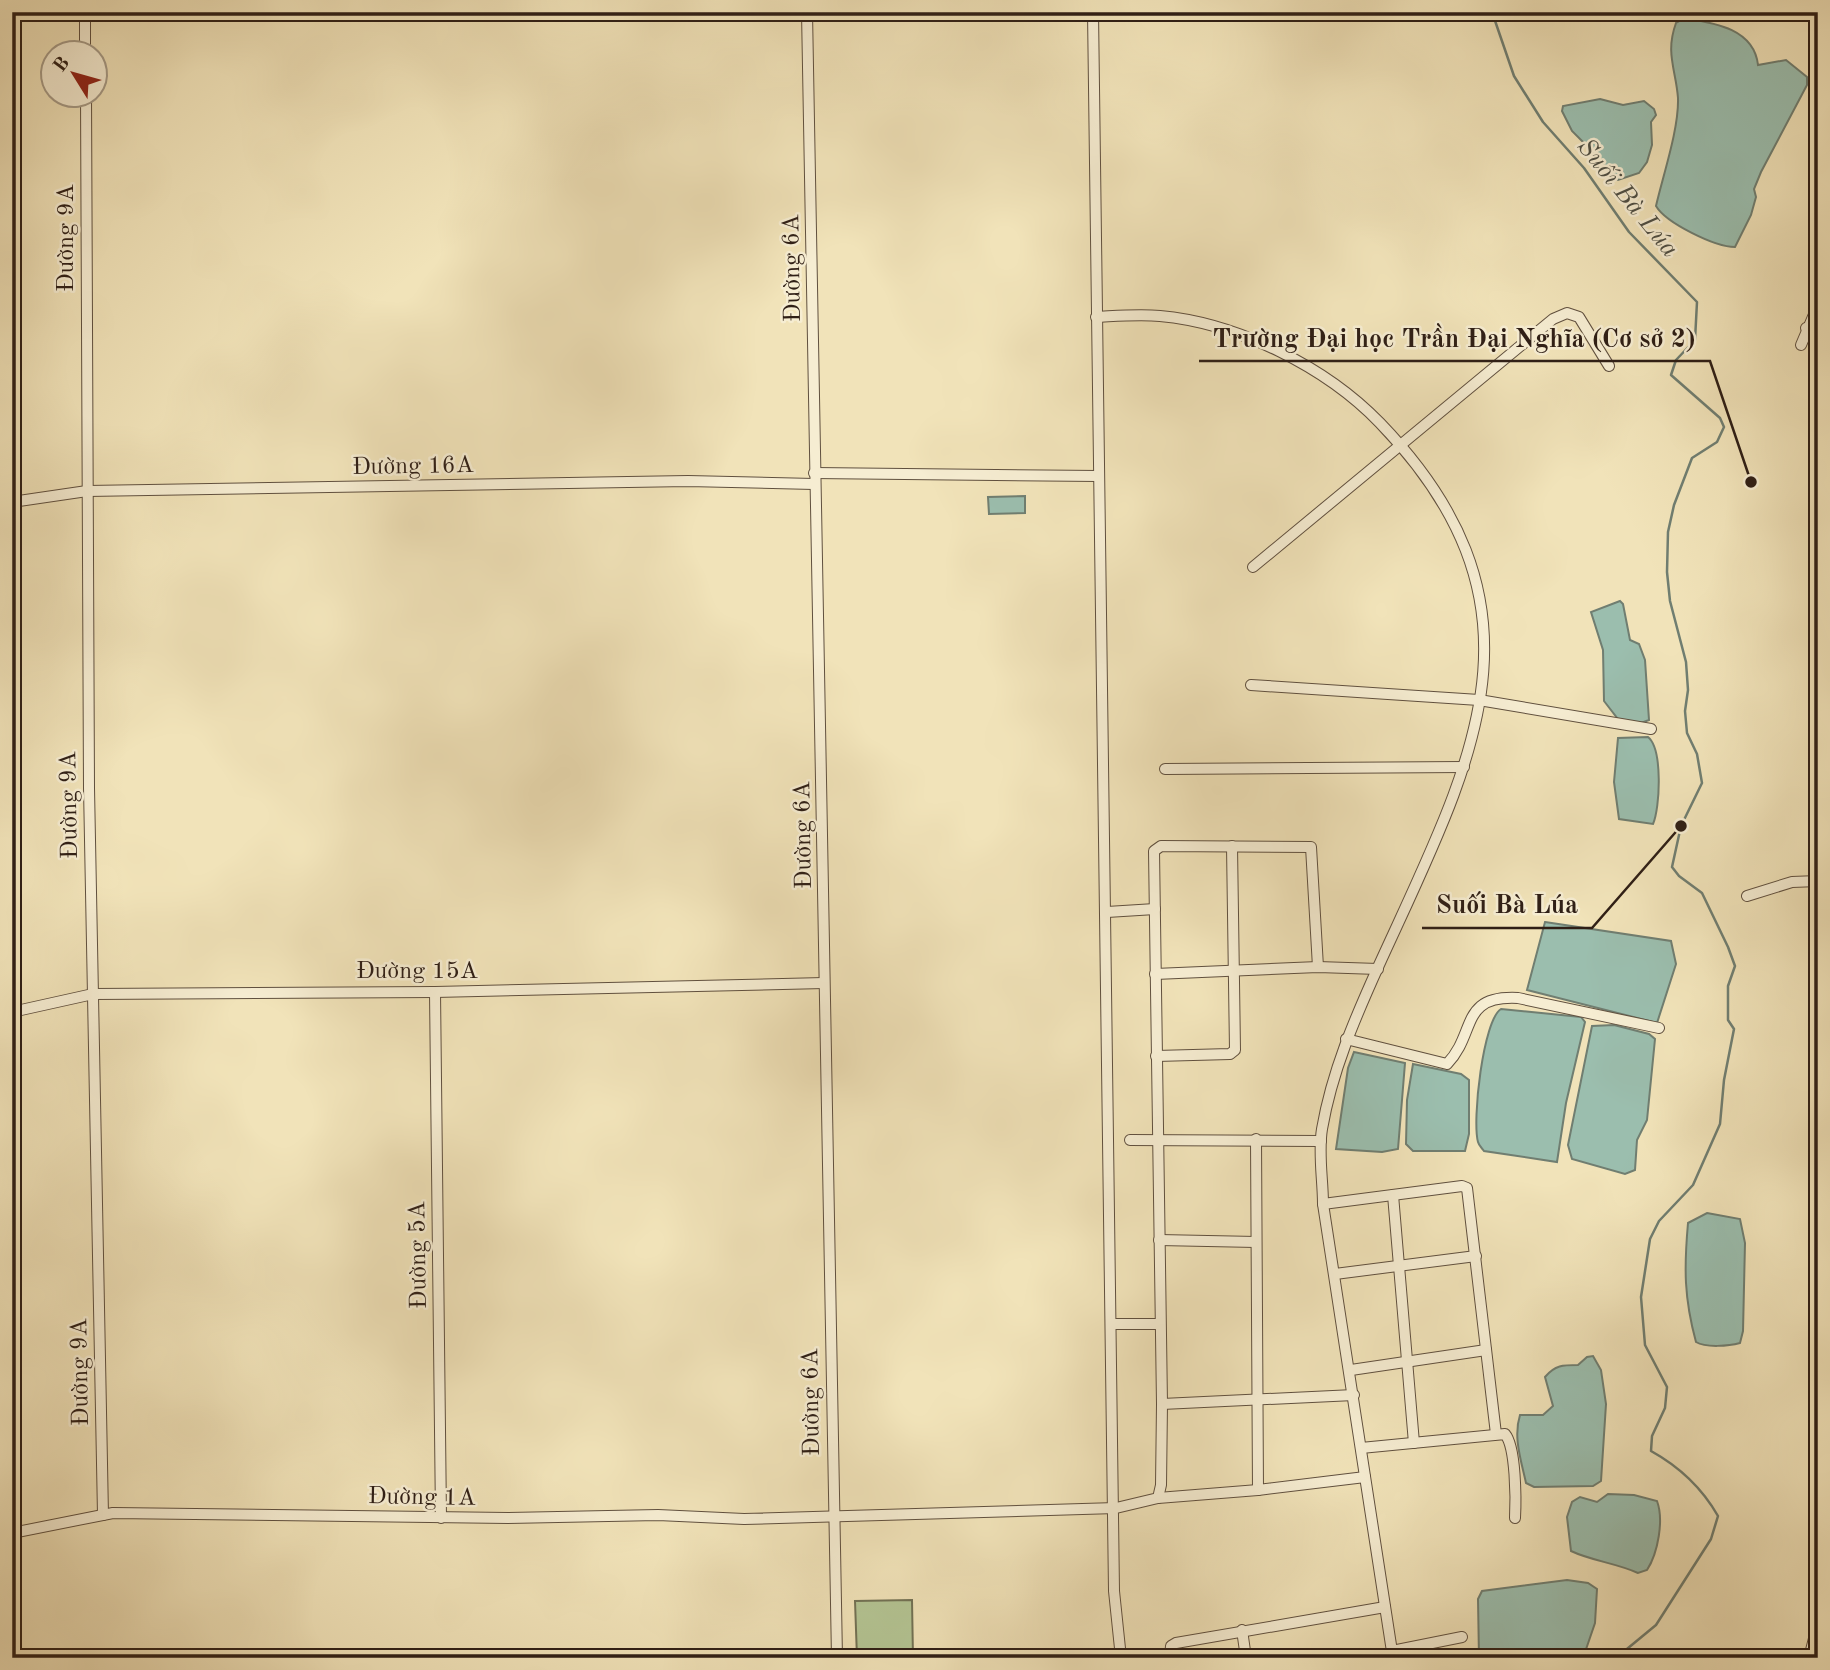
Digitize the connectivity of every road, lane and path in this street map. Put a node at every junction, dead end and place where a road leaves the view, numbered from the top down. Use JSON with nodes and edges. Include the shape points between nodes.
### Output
{"nodes":[{"id":1,"x":85,"y":12,"type":"edge"},
{"id":2,"x":807,"y":12,"type":"edge"},
{"id":3,"x":1093,"y":12,"type":"edge"},
{"id":4,"x":85,"y":38,"type":"edge"},
{"id":5,"x":86,"y":108,"type":"edge"},
{"id":6,"x":1818,"y":304,"type":"edge"},
{"id":7,"x":1096,"y":317,"type":"junction"},
{"id":8,"x":1806,"y":328,"type":"junction"},
{"id":9,"x":1818,"y":336,"type":"edge"},
{"id":10,"x":1801,"y":345,"type":"dead end"},
{"id":11,"x":1609,"y":366,"type":"dead end"},
{"id":12,"x":1400,"y":445,"type":"junction"},
{"id":13,"x":1098,"y":476,"type":"junction"},
{"id":14,"x":814,"y":479,"type":"junction"},
{"id":15,"x":87,"y":491,"type":"junction"},
{"id":16,"x":12,"y":502,"type":"edge"},
{"id":17,"x":1253,"y":567,"type":"dead end"},
{"id":18,"x":1251,"y":685,"type":"dead end"},
{"id":19,"x":1479,"y":700,"type":"junction"},
{"id":20,"x":1651,"y":729,"type":"dead end"},
{"id":21,"x":1464,"y":767,"type":"junction"},
{"id":22,"x":1165,"y":769,"type":"dead end"},
{"id":23,"x":1232,"y":846,"type":"junction"},
{"id":24,"x":1818,"y":881,"type":"edge"},
{"id":25,"x":1746,"y":896,"type":"dead end"},
{"id":26,"x":1155,"y":909,"type":"junction"},
{"id":27,"x":1107,"y":912,"type":"junction"},
{"id":28,"x":1318,"y":967,"type":"junction"},
{"id":29,"x":1378,"y":969,"type":"junction"},
{"id":30,"x":1234,"y":971,"type":"junction"},
{"id":31,"x":1156,"y":974,"type":"junction"},
{"id":32,"x":824,"y":982,"type":"junction"},
{"id":33,"x":435,"y":992,"type":"junction"},
{"id":34,"x":93,"y":994,"type":"junction"},
{"id":35,"x":12,"y":1012,"type":"edge"},
{"id":36,"x":1659,"y":1028,"type":"dead end"},
{"id":37,"x":1346,"y":1039,"type":"junction"},
{"id":38,"x":1156,"y":1056,"type":"junction"},
{"id":39,"x":1157,"y":1139,"type":"junction"},
{"id":40,"x":1256,"y":1139,"type":"junction"},
{"id":41,"x":1130,"y":1140,"type":"dead end"},
{"id":42,"x":1321,"y":1141,"type":"junction"},
{"id":43,"x":1393,"y":1195,"type":"junction"},
{"id":44,"x":1324,"y":1204,"type":"junction"},
{"id":45,"x":1158,"y":1240,"type":"junction"},
{"id":46,"x":1256,"y":1242,"type":"junction"},
{"id":47,"x":1476,"y":1256,"type":"junction"},
{"id":48,"x":1400,"y":1265,"type":"junction"},
{"id":49,"x":1335,"y":1274,"type":"junction"},
{"id":50,"x":1111,"y":1324,"type":"junction"},
{"id":51,"x":1159,"y":1324,"type":"junction"},
{"id":52,"x":1486,"y":1350,"type":"junction"},
{"id":53,"x":1408,"y":1361,"type":"junction"},
{"id":54,"x":1351,"y":1370,"type":"junction"},
{"id":55,"x":1354,"y":1395,"type":"junction"},
{"id":56,"x":1256,"y":1400,"type":"junction"},
{"id":57,"x":1161,"y":1404,"type":"junction"},
{"id":58,"x":1496,"y":1434,"type":"junction"},
{"id":59,"x":1414,"y":1443,"type":"junction"},
{"id":60,"x":1361,"y":1448,"type":"junction"},
{"id":61,"x":1365,"y":1477,"type":"junction"},
{"id":62,"x":1258,"y":1490,"type":"junction"},
{"id":63,"x":1158,"y":1498,"type":"junction"},
{"id":64,"x":1116,"y":1508,"type":"junction"},
{"id":65,"x":103,"y":1515,"type":"junction"},
{"id":66,"x":441,"y":1518,"type":"junction"},
{"id":67,"x":832,"y":1518,"type":"junction"},
{"id":68,"x":1515,"y":1518,"type":"dead end"},
{"id":69,"x":12,"y":1533,"type":"edge"},
{"id":70,"x":1385,"y":1607,"type":"junction"},
{"id":71,"x":1818,"y":1623,"type":"edge"},
{"id":72,"x":1242,"y":1630,"type":"junction"},
{"id":73,"x":1462,"y":1637,"type":"dead end"},
{"id":74,"x":1392,"y":1654,"type":"edge"},
{"id":75,"x":837,"y":1658,"type":"edge"},
{"id":76,"x":1121,"y":1658,"type":"edge"},
{"id":77,"x":1170,"y":1658,"type":"edge"},
{"id":78,"x":1246,"y":1658,"type":"edge"},
{"id":79,"x":1809,"y":1658,"type":"edge"}],
"edges":[{"from":1,"to":4,"type":"street"},
{"from":2,"to":14,"type":"street","name":"Đường 6A"},
{"from":3,"to":7,"type":"street"},
{"from":5,"to":15,"type":"street","name":"Đường 9A"},
{"from":6,"to":8,"type":"street"},
{"from":7,"to":12,"type":"street","via":[[1161,316],[1237,332],[1285,353],[1328,381],[1370,413]]},
{"from":7,"to":13,"type":"street"},
{"from":8,"to":9,"type":"street"},
{"from":8,"to":10,"type":"street"},
{"from":11,"to":12,"type":"street","via":[[1579,317],[1567,313],[1553,319]]},
{"from":12,"to":17,"type":"street"},
{"from":12,"to":19,"type":"street","via":[[1441,496],[1469,555],[1484,639],[1485,676]]},
{"from":13,"to":14,"type":"street","name":"Đường 16A"},
{"from":13,"to":27,"type":"street"},
{"from":14,"to":15,"type":"street","name":"Đường 16A"},
{"from":14,"to":32,"type":"street","name":"Đường 6A"},
{"from":15,"to":16,"type":"street","name":"Đường 16A"},
{"from":15,"to":34,"type":"street","name":"Đường 9A"},
{"from":18,"to":19,"type":"street"},
{"from":19,"to":20,"type":"street"},
{"from":19,"to":21,"type":"street"},
{"from":21,"to":22,"type":"street"},
{"from":21,"to":29,"type":"street"},
{"from":23,"to":26,"type":"street","via":[[1161,846],[1154,851]]},
{"from":23,"to":28,"type":"street","via":[[1311,847]]},
{"from":23,"to":30,"type":"street"},
{"from":24,"to":25,"type":"street","via":[[1792,882]]},
{"from":26,"to":27,"type":"street"},
{"from":26,"to":31,"type":"street"},
{"from":27,"to":50,"type":"street"},
{"from":28,"to":29,"type":"street"},
{"from":28,"to":30,"type":"street"},
{"from":29,"to":37,"type":"street"},
{"from":30,"to":31,"type":"street"},
{"from":30,"to":38,"type":"street","via":[[1233,1052]]},
{"from":31,"to":38,"type":"street"},
{"from":32,"to":33,"type":"street","name":"Đường 15A"},
{"from":32,"to":67,"type":"street","name":"Đường 6A"},
{"from":33,"to":34,"type":"street","name":"Đường 15A"},
{"from":33,"to":66,"type":"street","name":"Đường 5A"},
{"from":34,"to":35,"type":"street","name":"Đường 15A"},
{"from":34,"to":65,"type":"street","name":"Đường 9A"},
{"from":36,"to":37,"type":"street","via":[[1500,997],[1487,999],[1468,1021],[1455,1056],[1447,1064]]},
{"from":37,"to":42,"type":"street"},
{"from":38,"to":39,"type":"street"},
{"from":39,"to":40,"type":"street"},
{"from":39,"to":41,"type":"street"},
{"from":39,"to":45,"type":"street"},
{"from":40,"to":42,"type":"street"},
{"from":40,"to":46,"type":"street"},
{"from":42,"to":44,"type":"street"},
{"from":43,"to":44,"type":"street"},
{"from":43,"to":47,"type":"street","via":[[1467,1188]]},
{"from":43,"to":48,"type":"street"},
{"from":44,"to":49,"type":"street"},
{"from":45,"to":46,"type":"street"},
{"from":45,"to":51,"type":"street"},
{"from":46,"to":56,"type":"street"},
{"from":47,"to":48,"type":"street"},
{"from":47,"to":52,"type":"street"},
{"from":48,"to":49,"type":"street"},
{"from":48,"to":53,"type":"street"},
{"from":49,"to":54,"type":"street"},
{"from":50,"to":51,"type":"street"},
{"from":50,"to":64,"type":"street"},
{"from":51,"to":57,"type":"street"},
{"from":52,"to":53,"type":"street"},
{"from":52,"to":58,"type":"street"},
{"from":53,"to":54,"type":"street"},
{"from":53,"to":59,"type":"street"},
{"from":54,"to":55,"type":"street"},
{"from":55,"to":56,"type":"street"},
{"from":55,"to":60,"type":"street"},
{"from":56,"to":57,"type":"street"},
{"from":56,"to":62,"type":"street"},
{"from":57,"to":63,"type":"street"},
{"from":58,"to":59,"type":"street"},
{"from":58,"to":68,"type":"street","via":[[1505,1434],[1510,1441]]},
{"from":59,"to":60,"type":"street"},
{"from":60,"to":61,"type":"street"},
{"from":61,"to":62,"type":"street","name":"Đường 1A"},
{"from":61,"to":70,"type":"street"},
{"from":62,"to":63,"type":"street","name":"Đường 1A"},
{"from":63,"to":64,"type":"street","name":"Đường 1A"},
{"from":64,"to":67,"type":"street","name":"Đường 1A"},
{"from":64,"to":76,"type":"street","via":[[1114,1591]]},
{"from":65,"to":66,"type":"street","name":"Đường 1A"},
{"from":65,"to":69,"type":"street","name":"Đường 1A"},
{"from":66,"to":67,"type":"street","name":"Đường 1A"},
{"from":67,"to":75,"type":"street","name":"Đường 6A"},
{"from":70,"to":72,"type":"street"},
{"from":70,"to":74,"type":"street"},
{"from":71,"to":79,"type":"street"},
{"from":72,"to":77,"type":"street","via":[[1176,1643],[1171,1646]]},
{"from":72,"to":78,"type":"street"},
{"from":73,"to":74,"type":"street"}]}
